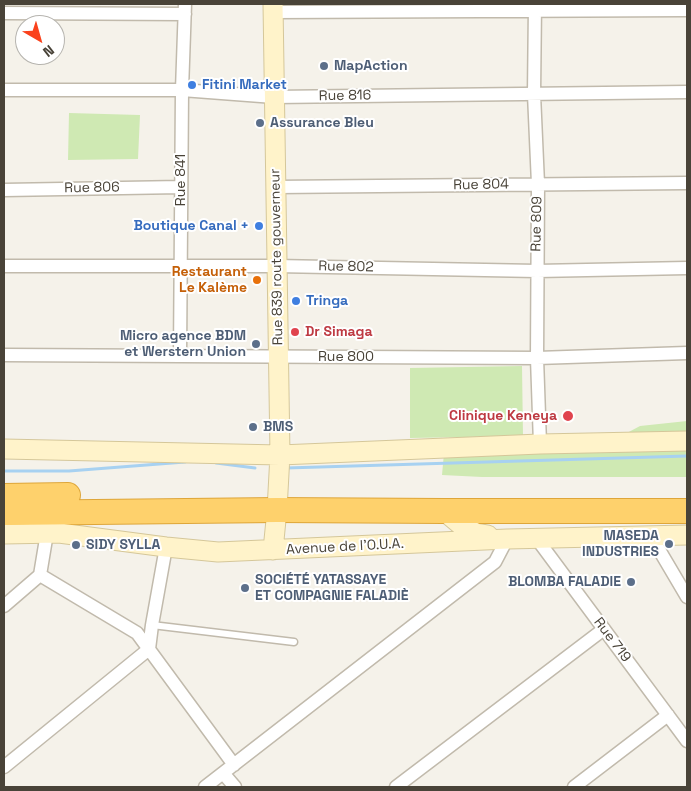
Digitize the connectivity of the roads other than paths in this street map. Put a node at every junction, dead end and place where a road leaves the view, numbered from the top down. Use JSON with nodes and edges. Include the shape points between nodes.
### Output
{"nodes":[{"id":1,"x":273,"y":8,"type":"edge"},
{"id":2,"x":535,"y":8,"type":"edge"},
{"id":3,"x":185,"y":9,"type":"edge"},
{"id":4,"x":687,"y":10,"type":"edge"},
{"id":5,"x":4,"y":13,"type":"edge"},
{"id":6,"x":4,"y":90,"type":"edge"},
{"id":7,"x":182,"y":90,"type":"junction"},
{"id":8,"x":687,"y":92,"type":"edge"},
{"id":9,"x":534,"y":94,"type":"junction"},
{"id":10,"x":274,"y":97,"type":"junction"},
{"id":11,"x":687,"y":183,"type":"edge"},
{"id":12,"x":538,"y":184,"type":"junction"},
{"id":13,"x":276,"y":186,"type":"junction"},
{"id":14,"x":181,"y":187,"type":"junction"},
{"id":15,"x":4,"y":190,"type":"edge"},
{"id":16,"x":4,"y":266,"type":"edge"},
{"id":17,"x":181,"y":266,"type":"junction"},
{"id":18,"x":276,"y":266,"type":"junction"},
{"id":19,"x":687,"y":268,"type":"edge"},
{"id":20,"x":537,"y":271,"type":"junction"},
{"id":21,"x":687,"y":354,"type":"edge"},
{"id":22,"x":4,"y":355,"type":"edge"},
{"id":23,"x":180,"y":356,"type":"junction"},
{"id":24,"x":278,"y":356,"type":"junction"},
{"id":25,"x":537,"y":358,"type":"junction"},
{"id":26,"x":687,"y":441,"type":"edge"},
{"id":27,"x":540,"y":444,"type":"junction"},
{"id":28,"x":4,"y":449,"type":"edge"},
{"id":29,"x":280,"y":455,"type":"junction"},
{"id":30,"x":687,"y":495,"type":"edge"},
{"id":31,"x":4,"y":496,"type":"edge"},
{"id":32,"x":277,"y":502,"type":"junction"},
{"id":33,"x":444,"y":511,"type":"junction"},
{"id":34,"x":687,"y":511,"type":"edge"},
{"id":35,"x":4,"y":512,"type":"edge"},
{"id":36,"x":47,"y":533,"type":"junction"},
{"id":37,"x":4,"y":534,"type":"edge"},
{"id":38,"x":687,"y":535,"type":"edge"},
{"id":39,"x":651,"y":536,"type":"junction"},
{"id":40,"x":507,"y":539,"type":"junction"},
{"id":41,"x":537,"y":539,"type":"junction"},
{"id":42,"x":166,"y":547,"type":"junction"},
{"id":43,"x":272,"y":550,"type":"junction"},
{"id":44,"x":40,"y":575,"type":"junction"},
{"id":45,"x":687,"y":597,"type":"edge"},
{"id":46,"x":4,"y":606,"type":"edge"},
{"id":47,"x":152,"y":625,"type":"junction"},
{"id":48,"x":604,"y":629,"type":"junction"},
{"id":49,"x":294,"y":642,"type":"dead end"},
{"id":50,"x":149,"y":649,"type":"junction"},
{"id":51,"x":668,"y":715,"type":"junction"},
{"id":52,"x":687,"y":741,"type":"edge"},
{"id":53,"x":234,"y":764,"type":"junction"},
{"id":54,"x":4,"y":767,"type":"edge"},
{"id":55,"x":223,"y":773,"type":"junction"},
{"id":56,"x":205,"y":787,"type":"edge"},
{"id":57,"x":235,"y":787,"type":"edge"},
{"id":58,"x":396,"y":787,"type":"edge"},
{"id":59,"x":574,"y":787,"type":"edge"}],
"edges":[{"from":1,"to":2,"type":"street"},
{"from":1,"to":10,"type":"street","name":"Rue 839 route gouverneur"},
{"from":2,"to":4,"type":"street"},
{"from":2,"to":9,"type":"street","name":"Rue 809"},
{"from":3,"to":5,"type":"street"},
{"from":3,"to":7,"type":"street","name":"Rue 841"},
{"from":6,"to":7,"type":"street","name":"Rue 816"},
{"from":7,"to":10,"type":"street","name":"Rue 816"},
{"from":7,"to":14,"type":"street","name":"Rue 841"},
{"from":8,"to":9,"type":"street","name":"Rue 816"},
{"from":9,"to":10,"type":"street","name":"Rue 816"},
{"from":9,"to":12,"type":"street","name":"Rue 809"},
{"from":10,"to":13,"type":"street","name":"Rue 839 route gouverneur"},
{"from":11,"to":12,"type":"street","name":"Rue 804"},
{"from":12,"to":13,"type":"street","name":"Rue 804"},
{"from":12,"to":20,"type":"street","name":"Rue 809"},
{"from":13,"to":18,"type":"street","name":"Rue 839 route gouverneur"},
{"from":14,"to":15,"type":"street","name":"Rue 806"},
{"from":14,"to":17,"type":"street","name":"Rue 841"},
{"from":16,"to":17,"type":"street","name":"Rue 802"},
{"from":17,"to":18,"type":"street","name":"Rue 802"},
{"from":17,"to":23,"type":"street","name":"Rue 841"},
{"from":18,"to":20,"type":"street","name":"Rue 802"},
{"from":18,"to":24,"type":"street","name":"Rue 839 route gouverneur"},
{"from":19,"to":20,"type":"street","name":"Rue 802"},
{"from":20,"to":25,"type":"street","name":"Rue 809"},
{"from":21,"to":25,"type":"street","name":"Rue 800"},
{"from":22,"to":23,"type":"street","name":"Rue 800"},
{"from":23,"to":24,"type":"street","name":"Rue 800"},
{"from":24,"to":25,"type":"street","name":"Rue 800"},
{"from":24,"to":29,"type":"street","name":"Rue 839 route gouverneur"},
{"from":25,"to":27,"type":"street","name":"Rue 809"},
{"from":26,"to":27,"type":"street"},
{"from":27,"to":29,"type":"street"},
{"from":28,"to":29,"type":"street"},
{"from":29,"to":32,"type":"street","name":"Rue 839 route gouverneur"},
{"from":30,"to":32,"type":"highway","via":[[456,496]]},
{"from":31,"to":32,"type":"highway"},
{"from":32,"to":33,"type":"highway"},
{"from":32,"to":35,"type":"highway"},
{"from":32,"to":43,"type":"street","name":"Rue 839 route gouverneur"},
{"from":33,"to":34,"type":"highway"},
{"from":33,"to":40,"type":"street","via":[[476,533]]},
{"from":36,"to":37,"type":"street","name":"Avenue de l'O.U.A."},
{"from":36,"to":42,"type":"street","name":"Avenue de l'O.U.A."},
{"from":36,"to":44,"type":"street"},
{"from":38,"to":39,"type":"street","name":"Avenue de l'O.U.A."},
{"from":39,"to":41,"type":"street","name":"Avenue de l'O.U.A."},
{"from":39,"to":45,"type":"street"},
{"from":40,"to":41,"type":"street","name":"Avenue de l'O.U.A."},
{"from":40,"to":43,"type":"street","name":"Avenue de l'O.U.A."},
{"from":40,"to":53,"type":"street","via":[[495,562]]},
{"from":41,"to":48,"type":"street","name":"Rue 719"},
{"from":42,"to":43,"type":"street","name":"Avenue de l'O.U.A.","via":[[218,552]]},
{"from":42,"to":47,"type":"street"},
{"from":44,"to":46,"type":"street"},
{"from":44,"to":50,"type":"street","via":[[137,633]]},
{"from":47,"to":49,"type":"lane"},
{"from":47,"to":50,"type":"street"},
{"from":48,"to":51,"type":"street","name":"Rue 719"},
{"from":48,"to":58,"type":"street"},
{"from":50,"to":53,"type":"street"},
{"from":50,"to":54,"type":"street"},
{"from":51,"to":52,"type":"street","name":"Rue 719"},
{"from":51,"to":59,"type":"street"},
{"from":53,"to":55,"type":"street"},
{"from":55,"to":56,"type":"street"},
{"from":55,"to":57,"type":"street"}]}
